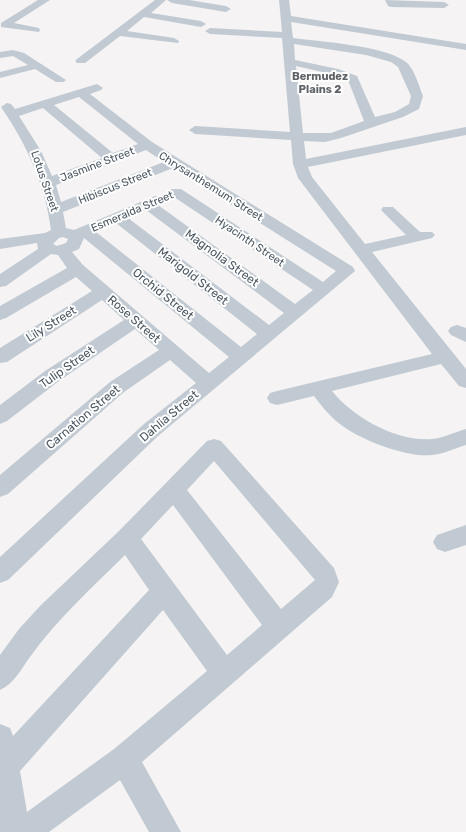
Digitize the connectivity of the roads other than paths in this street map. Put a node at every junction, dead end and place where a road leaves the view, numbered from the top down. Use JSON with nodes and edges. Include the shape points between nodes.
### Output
{"nodes":[{"id":1,"x":45,"y":0,"type":"edge"},
{"id":2,"x":161,"y":0,"type":"edge"},
{"id":3,"x":172,"y":0,"type":"edge"},
{"id":4,"x":284,"y":0,"type":"edge"},
{"id":5,"x":390,"y":0,"type":"edge"},
{"id":6,"x":444,"y":5,"type":"dead end"},
{"id":7,"x":226,"y":9,"type":"dead end"},
{"id":8,"x":142,"y":14,"type":"junction"},
{"id":9,"x":285,"y":18,"type":"junction"},
{"id":10,"x":35,"y":30,"type":"dead end"},
{"id":11,"x":118,"y":33,"type":"junction"},
{"id":12,"x":287,"y":38,"type":"junction"},
{"id":13,"x":174,"y":42,"type":"dead end"},
{"id":14,"x":466,"y":47,"type":"edge"},
{"id":15,"x":0,"y":56,"type":"edge"},
{"id":16,"x":81,"y":61,"type":"dead end"},
{"id":17,"x":291,"y":62,"type":"junction"},
{"id":18,"x":35,"y":66,"type":"junction"},
{"id":19,"x":0,"y":74,"type":"edge"},
{"id":20,"x":60,"y":80,"type":"dead end"},
{"id":21,"x":97,"y":88,"type":"dead end"},
{"id":22,"x":81,"y":93,"type":"junction"},
{"id":23,"x":45,"y":104,"type":"junction"},
{"id":24,"x":371,"y":123,"type":"junction"},
{"id":25,"x":194,"y":130,"type":"dead end"},
{"id":26,"x":466,"y":131,"type":"edge"},
{"id":27,"x":299,"y":137,"type":"junction"},
{"id":28,"x":147,"y":145,"type":"junction"},
{"id":29,"x":112,"y":159,"type":"junction"},
{"id":30,"x":173,"y":162,"type":"junction"},
{"id":31,"x":300,"y":164,"type":"junction"},
{"id":32,"x":210,"y":177,"type":"junction"},
{"id":33,"x":48,"y":183,"type":"junction"},
{"id":34,"x":176,"y":192,"type":"junction"},
{"id":35,"x":147,"y":204,"type":"junction"},
{"id":36,"x":56,"y":209,"type":"junction"},
{"id":37,"x":388,"y":210,"type":"dead end"},
{"id":38,"x":117,"y":217,"type":"junction"},
{"id":39,"x":63,"y":239,"type":"junction"},
{"id":40,"x":0,"y":244,"type":"edge"},
{"id":41,"x":361,"y":250,"type":"junction"},
{"id":42,"x":77,"y":269,"type":"junction"},
{"id":43,"x":347,"y":272,"type":"joint"},
{"id":44,"x":1,"y":281,"type":"edge"},
{"id":45,"x":324,"y":290,"type":"junction"},
{"id":46,"x":103,"y":292,"type":"junction"},
{"id":47,"x":296,"y":313,"type":"junction"},
{"id":48,"x":0,"y":314,"type":"edge"},
{"id":49,"x":136,"y":320,"type":"junction"},
{"id":50,"x":269,"y":334,"type":"junction"},
{"id":51,"x":171,"y":351,"type":"junction"},
{"id":52,"x":0,"y":357,"type":"edge"},
{"id":53,"x":241,"y":357,"type":"junction"},
{"id":54,"x":445,"y":357,"type":"junction"},
{"id":55,"x":466,"y":381,"type":"edge"},
{"id":56,"x":208,"y":384,"type":"junction"},
{"id":57,"x":320,"y":389,"type":"junction"},
{"id":58,"x":276,"y":398,"type":"dead end"},
{"id":59,"x":0,"y":416,"type":"edge"},
{"id":60,"x":466,"y":437,"type":"edge"},
{"id":61,"x":0,"y":488,"type":"edge"},
{"id":62,"x":174,"y":490,"type":"junction"},
{"id":63,"x":127,"y":538,"type":"junction"},
{"id":64,"x":0,"y":572,"type":"edge"},
{"id":65,"x":164,"y":591,"type":"junction"},
{"id":66,"x":279,"y":627,"type":"junction"},
{"id":67,"x":224,"y":673,"type":"junction"},
{"id":68,"x":0,"y":677,"type":"edge"},
{"id":69,"x":0,"y":738,"type":"edge"},
{"id":70,"x":124,"y":759,"type":"junction"},
{"id":71,"x":2,"y":768,"type":"edge"},
{"id":72,"x":15,"y":832,"type":"edge"},
{"id":73,"x":24,"y":832,"type":"edge"},
{"id":74,"x":166,"y":832,"type":"edge"}],
"edges":[{"from":1,"to":10,"type":"street","via":[[5,24]]},
{"from":2,"to":8,"type":"street"},
{"from":3,"to":7,"type":"street"},
{"from":4,"to":9,"type":"street"},
{"from":5,"to":6,"type":"street","via":[[391,4]]},
{"from":8,"to":11,"type":"street"},
{"from":8,"to":12,"type":"street","via":[[205,27]]},
{"from":9,"to":12,"type":"street"},
{"from":9,"to":14,"type":"street"},
{"from":11,"to":13,"type":"street"},
{"from":11,"to":16,"type":"street"},
{"from":12,"to":17,"type":"street"},
{"from":12,"to":24,"type":"street","via":[[373,54],[394,59],[403,65],[417,96],[415,106],[404,113]]},
{"from":15,"to":18,"type":"street","via":[[16,54]]},
{"from":17,"to":24,"type":"street","via":[[353,78]]},
{"from":17,"to":27,"type":"street"},
{"from":18,"to":19,"type":"street"},
{"from":18,"to":20,"type":"street"},
{"from":21,"to":22,"type":"street"},
{"from":22,"to":23,"type":"street"},
{"from":22,"to":28,"type":"street","name":"Chrysanthemum Street"},
{"from":23,"to":29,"type":"street"},
{"from":23,"to":33,"type":"street","name":"Lotus Street","via":[[10,110],[35,150]]},
{"from":24,"to":27,"type":"street","via":[[334,137]]},
{"from":25,"to":27,"type":"street"},
{"from":26,"to":31,"type":"street"},
{"from":27,"to":31,"type":"street"},
{"from":28,"to":29,"type":"street","name":"Jasmine Street"},
{"from":28,"to":30,"type":"street","name":"Chrysanthemum Street"},
{"from":29,"to":33,"type":"street","name":"Jasmine Street"},
{"from":30,"to":32,"type":"street","name":"Chrysanthemum Street"},
{"from":30,"to":36,"type":"street","name":"Hibiscus Street"},
{"from":31,"to":41,"type":"street","via":[[308,183]]},
{"from":32,"to":34,"type":"street","name":"Esmeralda Street"},
{"from":32,"to":43,"type":"street","name":"Chrysanthemum Street"},
{"from":33,"to":36,"type":"street","name":"Lotus Street"},
{"from":34,"to":35,"type":"street","name":"Esmeralda Street"},
{"from":34,"to":45,"type":"street","name":"Hyacinth Street"},
{"from":35,"to":38,"type":"street","name":"Esmeralda Street"},
{"from":35,"to":47,"type":"street","name":"Magnolia Street"},
{"from":36,"to":39,"type":"street","name":"Lotus Street"},
{"from":37,"to":41,"type":"street","via":[[422,236]]},
{"from":38,"to":39,"type":"street","name":"Esmeralda Street"},
{"from":38,"to":50,"type":"street","name":"Marigold Street"},
{"from":39,"to":40,"type":"street"},
{"from":39,"to":42,"type":"street","name":"Rose Street"},
{"from":39,"to":44,"type":"street","name":"Esmeralda Street"},
{"from":39,"to":53,"type":"street","name":"Orchid Street"},
{"from":41,"to":54,"type":"street"},
{"from":42,"to":46,"type":"street","name":"Rose Street"},
{"from":42,"to":48,"type":"street"},
{"from":43,"to":45,"type":"street","name":"Dahlia Street"},
{"from":45,"to":47,"type":"street","name":"Dahlia Street"},
{"from":46,"to":49,"type":"street","name":"Rose Street"},
{"from":46,"to":52,"type":"street","name":"Lily Street"},
{"from":47,"to":50,"type":"street","name":"Dahlia Street"},
{"from":49,"to":51,"type":"street","name":"Rose Street"},
{"from":49,"to":59,"type":"street","name":"Tulip Street","via":[[52,376]]},
{"from":50,"to":53,"type":"street","name":"Dahlia Street"},
{"from":51,"to":56,"type":"street","name":"Rose Street"},
{"from":51,"to":61,"type":"street","name":"Carnation Street","via":[[118,388]]},
{"from":53,"to":56,"type":"street","name":"Dahlia Street"},
{"from":54,"to":55,"type":"street"},
{"from":54,"to":57,"type":"street"},
{"from":56,"to":64,"type":"street","name":"Dahlia Street","via":[[122,456]]},
{"from":57,"to":58,"type":"street"},
{"from":57,"to":60,"type":"street","via":[[333,407],[351,422],[393,439],[432,447]]},
{"from":62,"to":63,"type":"street"},
{"from":62,"to":66,"type":"street"},
{"from":62,"to":66,"type":"street","via":[[219,441],[326,576],[323,590]]},
{"from":63,"to":65,"type":"street"},
{"from":63,"to":68,"type":"street","via":[[49,614]]},
{"from":65,"to":67,"type":"street"},
{"from":65,"to":71,"type":"street"},
{"from":66,"to":67,"type":"street"},
{"from":67,"to":70,"type":"street"},
{"from":69,"to":71,"type":"street"},
{"from":70,"to":73,"type":"street"},
{"from":70,"to":74,"type":"street"},
{"from":71,"to":72,"type":"street"}]}
